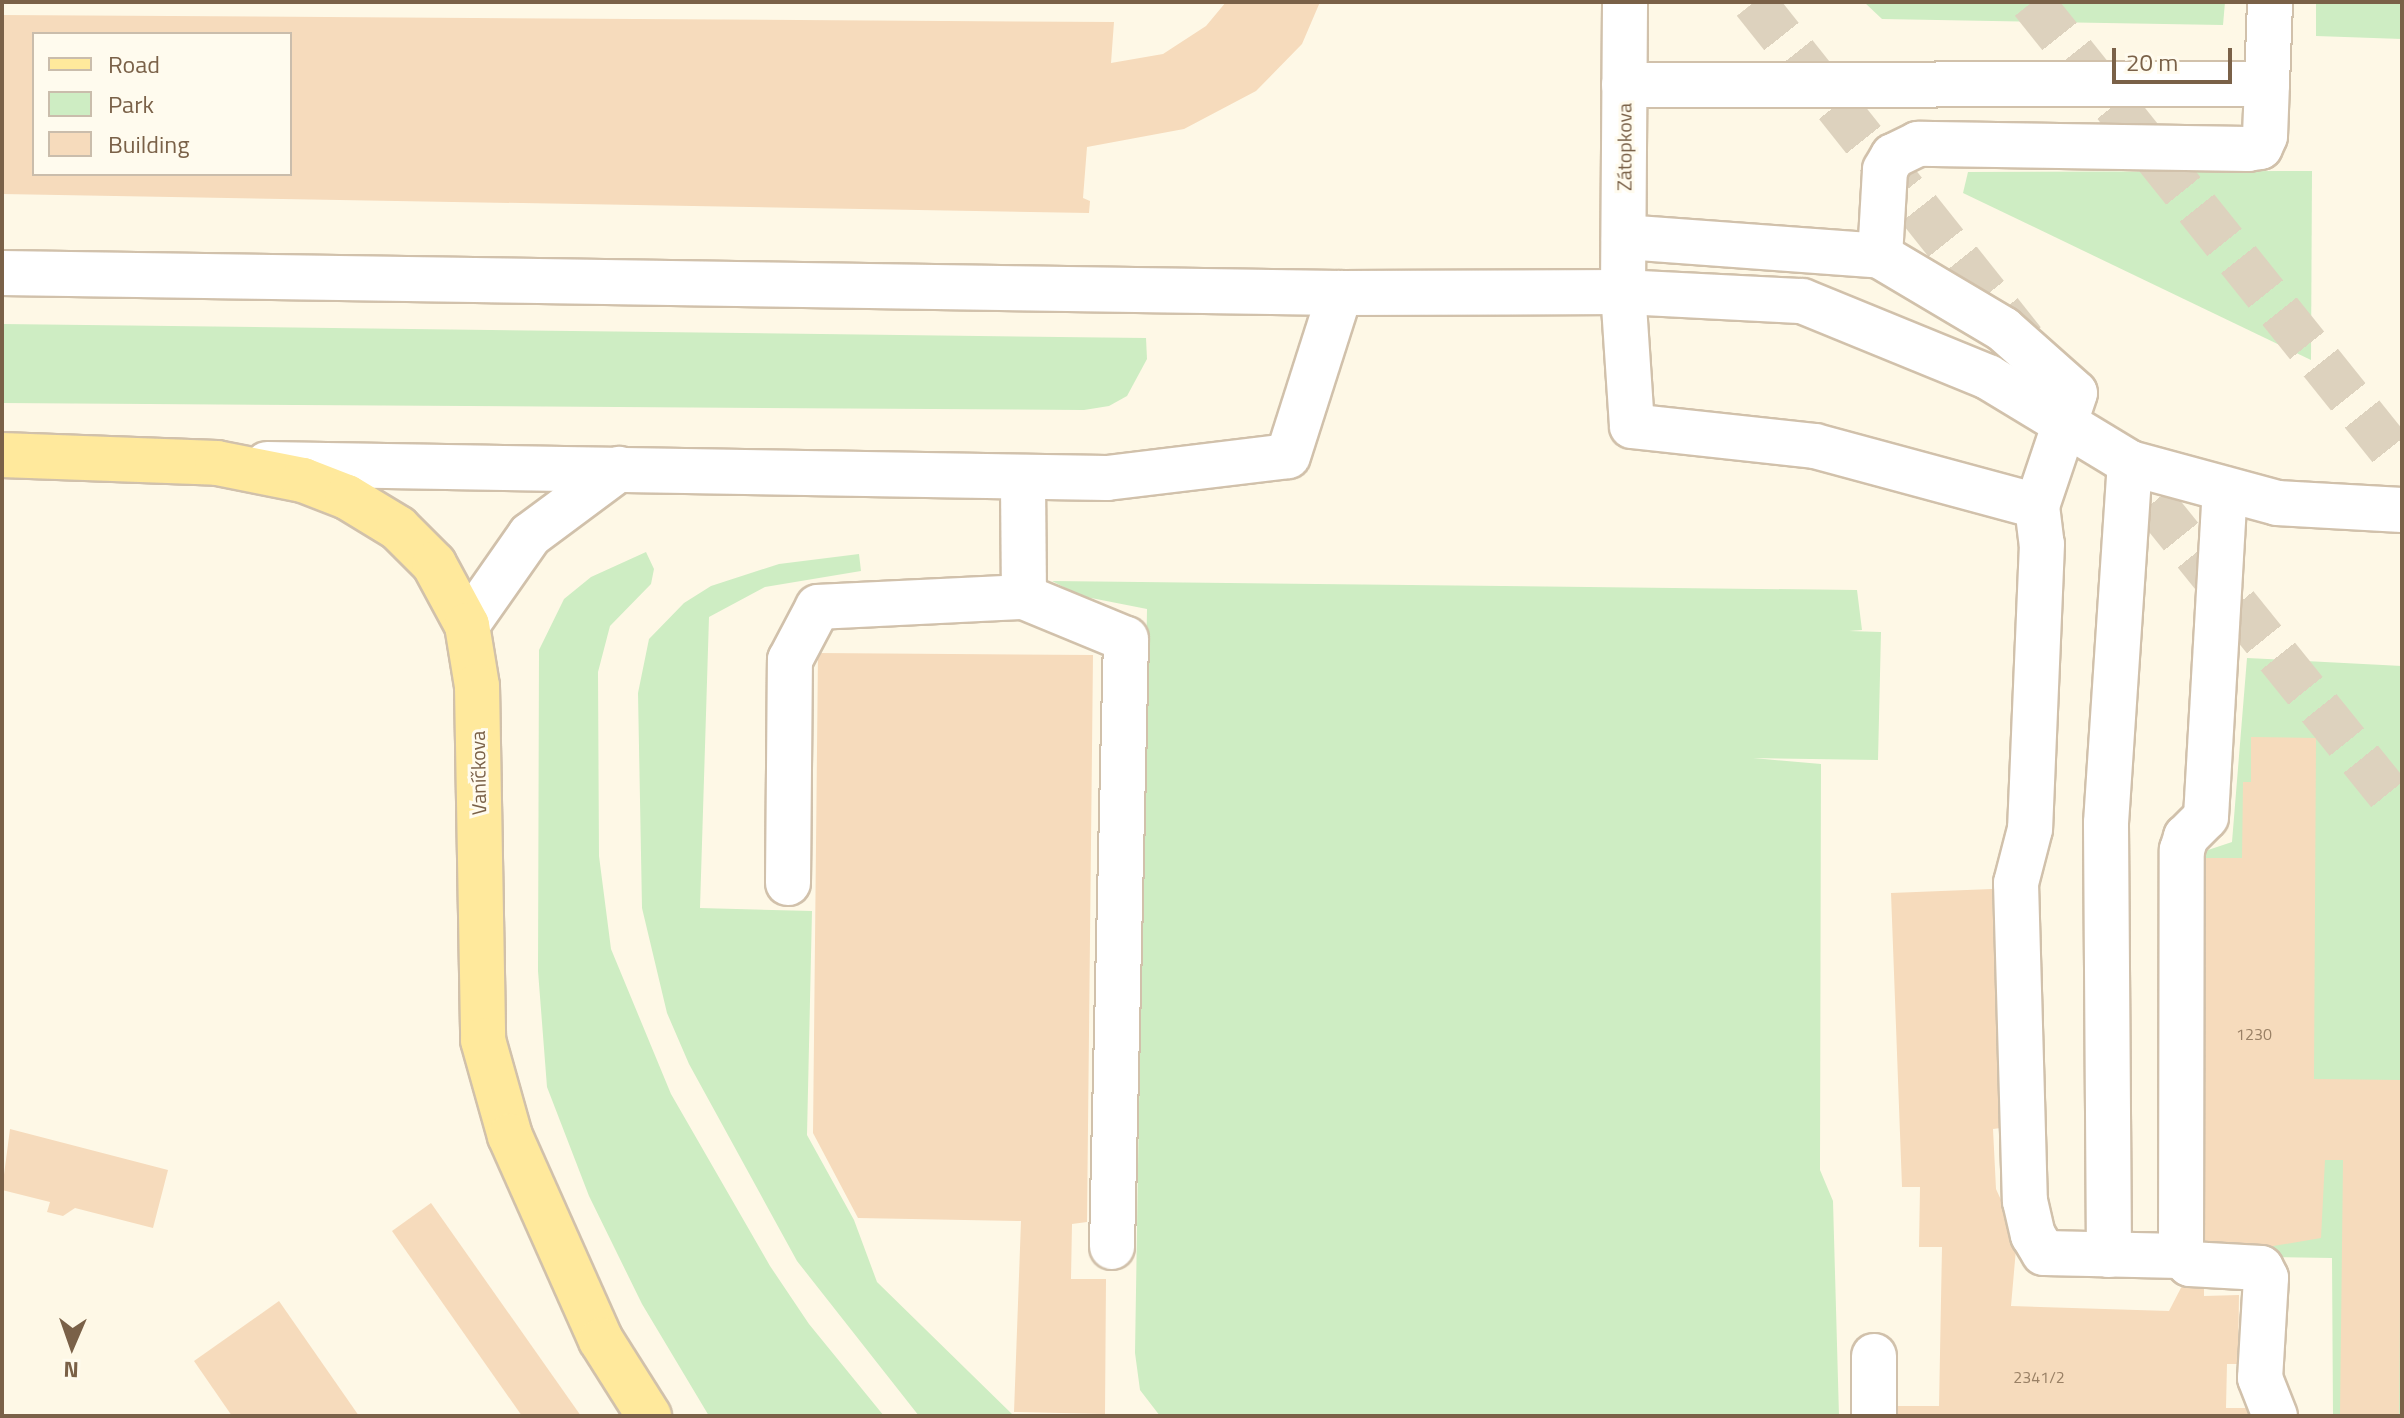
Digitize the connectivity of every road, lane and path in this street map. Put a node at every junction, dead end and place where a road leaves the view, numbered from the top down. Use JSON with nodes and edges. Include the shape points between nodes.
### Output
{"nodes":[{"id":1,"x":1625,"y":2,"type":"edge"},
{"id":2,"x":2270,"y":2,"type":"edge"},
{"id":3,"x":2267,"y":84,"type":"junction"},
{"id":4,"x":1624,"y":85,"type":"junction"},
{"id":5,"x":1624,"y":237,"type":"junction"},
{"id":6,"x":1880,"y":256,"type":"junction"},
{"id":7,"x":2,"y":273,"type":"edge"},
{"id":8,"x":1623,"y":292,"type":"junction"},
{"id":9,"x":1340,"y":293,"type":"junction"},
{"id":10,"x":2064,"y":422,"type":"junction"},
{"id":11,"x":2,"y":455,"type":"edge"},
{"id":12,"x":217,"y":463,"type":"junction"},
{"id":13,"x":2130,"y":463,"type":"junction"},
{"id":14,"x":619,"y":469,"type":"junction"},
{"id":15,"x":1023,"y":477,"type":"junction"},
{"id":16,"x":2225,"y":490,"type":"junction"},
{"id":17,"x":2037,"y":506,"type":"junction"},
{"id":18,"x":2402,"y":510,"type":"edge"},
{"id":19,"x":1024,"y":597,"type":"junction"},
{"id":20,"x":467,"y":625,"type":"junction"},
{"id":21,"x":788,"y":883,"type":"dead end"},
{"id":22,"x":1112,"y":1247,"type":"dead end"},
{"id":23,"x":2109,"y":1255,"type":"junction"},
{"id":24,"x":2181,"y":1256,"type":"junction"},
{"id":25,"x":1874,"y":1356,"type":"dead end"},
{"id":26,"x":649,"y":1416,"type":"edge"},
{"id":27,"x":1874,"y":1416,"type":"edge"},
{"id":28,"x":2275,"y":1416,"type":"edge"}],
"edges":[{"from":1,"to":4,"type":"street","name":"Zátopkova"},
{"from":2,"to":3,"type":"street"},
{"from":3,"to":4,"type":"street"},
{"from":3,"to":6,"type":"street","via":[[2260,147],[1918,144],[1893,156],[1885,170]]},
{"from":4,"to":5,"type":"street","name":"Zátopkova"},
{"from":5,"to":6,"type":"street"},
{"from":5,"to":8,"type":"street","name":"Zátopkova"},
{"from":6,"to":10,"type":"street","via":[[2003,329],[2075,393]]},
{"from":7,"to":9,"type":"street"},
{"from":8,"to":9,"type":"street"},
{"from":8,"to":10,"type":"street","via":[[1802,301],[1988,377]]},
{"from":8,"to":17,"type":"street","name":"Zátopkova","via":[[1632,426],[1815,446]]},
{"from":9,"to":15,"type":"street","via":[[1288,456],[1107,478]]},
{"from":10,"to":13,"type":"street"},
{"from":10,"to":17,"type":"street"},
{"from":11,"to":12,"type":"main road","name":"Vaníčkova"},
{"from":12,"to":14,"type":"street"},
{"from":12,"to":20,"type":"main road","name":"Vaníčkova","via":[[303,480],[347,497],[398,528],[434,564]]},
{"from":13,"to":16,"type":"street"},
{"from":13,"to":23,"type":"street","via":[[2106,823]]},
{"from":14,"to":15,"type":"street"},
{"from":14,"to":20,"type":"street","via":[[530,535]]},
{"from":15,"to":19,"type":"street"},
{"from":16,"to":18,"type":"street","via":[[2277,503]]},
{"from":16,"to":24,"type":"street","via":[[2206,817],[2186,837],[2182,850]]},
{"from":17,"to":23,"type":"street","via":[[2042,544],[2030,829],[2016,883],[2025,1201],[2033,1235],[2044,1253]]},
{"from":19,"to":21,"type":"street","via":[[818,607],[790,660]]},
{"from":19,"to":22,"type":"street","via":[[1126,639]]},
{"from":20,"to":26,"type":"main road","name":"Vaníčkova","via":[[477,686],[483,1040],[517,1150],[601,1340]]},
{"from":23,"to":24,"type":"street"},
{"from":24,"to":28,"type":"street","via":[[2190,1264],[2261,1268],[2266,1278],[2260,1378]]},
{"from":25,"to":27,"type":"street"}]}
